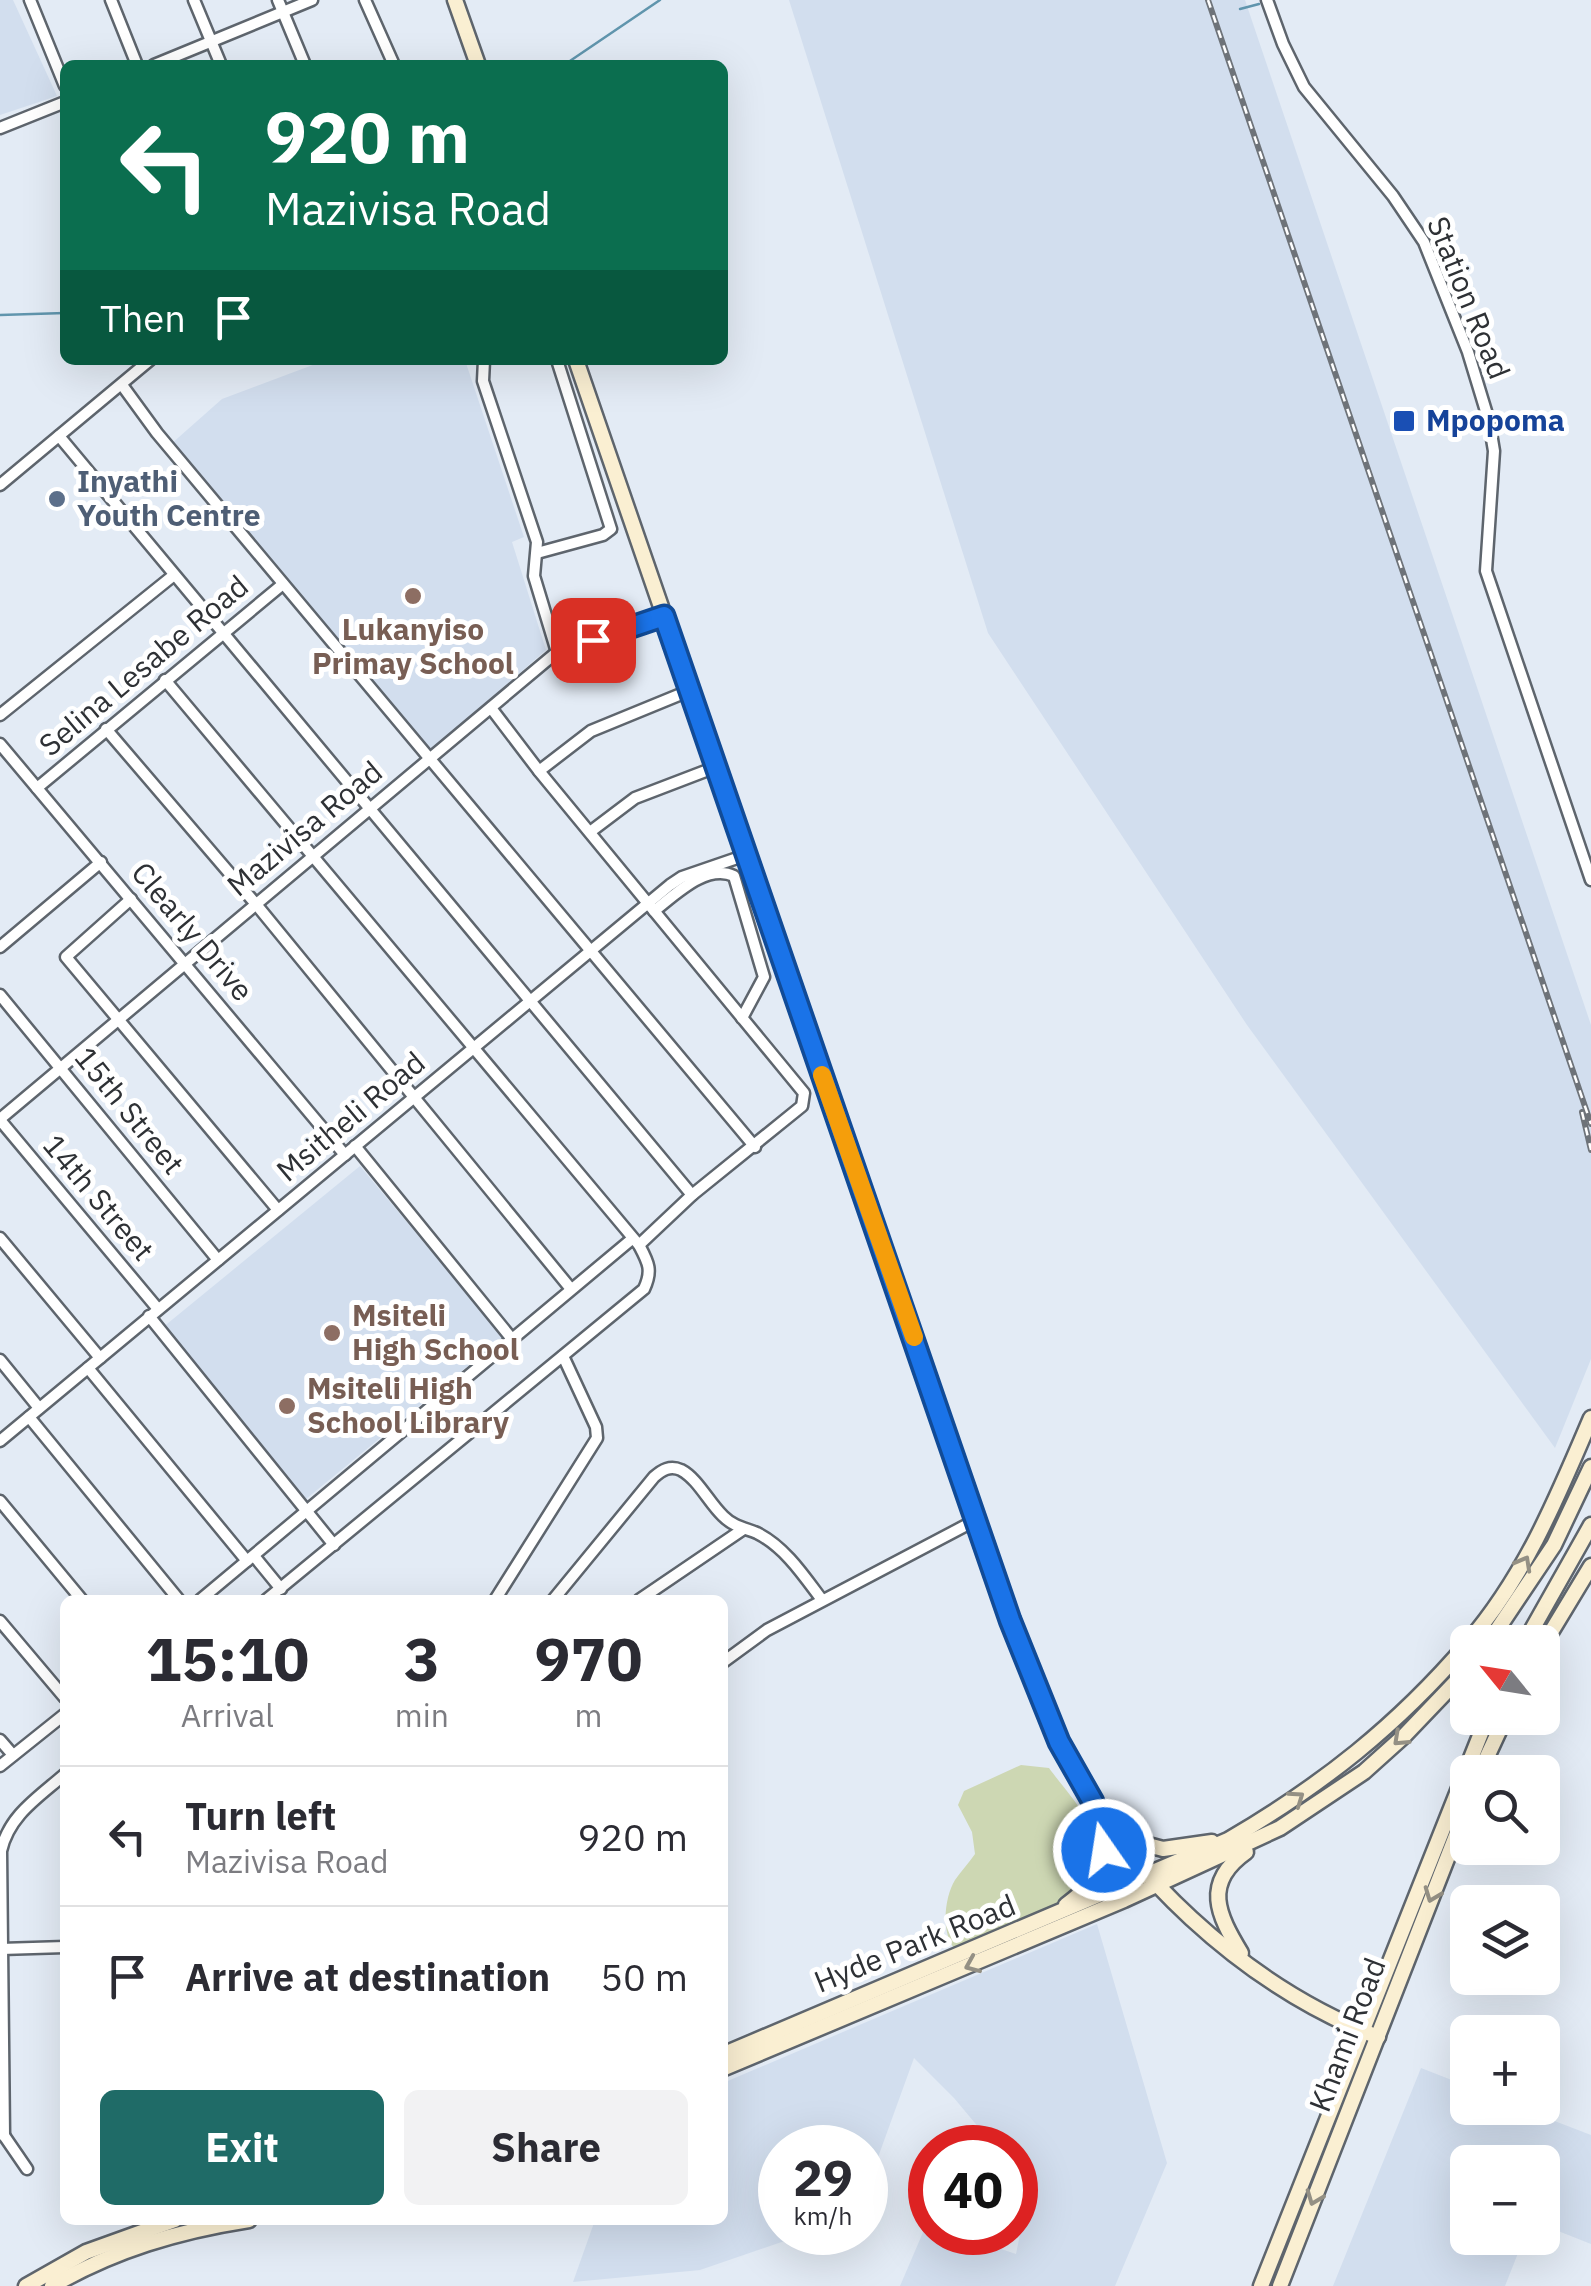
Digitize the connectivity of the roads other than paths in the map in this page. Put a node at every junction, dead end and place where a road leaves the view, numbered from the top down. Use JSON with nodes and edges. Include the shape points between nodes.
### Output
{"nodes":[{"id":1,"x":30,"y":0,"type":"edge"},
{"id":2,"x":111,"y":0,"type":"edge"},
{"id":3,"x":194,"y":0,"type":"edge"},
{"id":4,"x":278,"y":0,"type":"edge"},
{"id":5,"x":312,"y":0,"type":"edge"},
{"id":6,"x":365,"y":0,"type":"edge"},
{"id":7,"x":455,"y":0,"type":"edge"},
{"id":8,"x":1267,"y":0,"type":"edge"},
{"id":9,"x":283,"y":12,"type":"junction"},
{"id":10,"x":210,"y":41,"type":"junction"},
{"id":11,"x":135,"y":60,"type":"edge"},
{"id":12,"x":166,"y":60,"type":"edge"},
{"id":13,"x":219,"y":60,"type":"edge"},
{"id":14,"x":303,"y":60,"type":"edge"},
{"id":15,"x":392,"y":60,"type":"edge"},
{"id":16,"x":476,"y":60,"type":"edge"},
{"id":17,"x":60,"y":74,"type":"edge"},
{"id":18,"x":60,"y":104,"type":"edge"},
{"id":19,"x":0,"y":128,"type":"edge"},
{"id":20,"x":144,"y":365,"type":"edge"},
{"id":21,"x":484,"y":365,"type":"edge"},
{"id":22,"x":559,"y":365,"type":"edge"},
{"id":23,"x":578,"y":365,"type":"edge"},
{"id":24,"x":122,"y":384,"type":"junction"},
{"id":25,"x":59,"y":436,"type":"junction"},
{"id":26,"x":0,"y":485,"type":"edge"},
{"id":27,"x":537,"y":553,"type":"junction"},
{"id":28,"x":174,"y":574,"type":"junction"},
{"id":29,"x":284,"y":584,"type":"junction"},
{"id":30,"x":664,"y":616,"type":"junction"},
{"id":31,"x":224,"y":630,"type":"junction"},
{"id":32,"x":557,"y":652,"type":"junction"},
{"id":33,"x":165,"y":680,"type":"junction"},
{"id":34,"x":690,"y":690,"type":"junction"},
{"id":35,"x":491,"y":708,"type":"junction"},
{"id":36,"x":0,"y":715,"type":"edge"},
{"id":37,"x":106,"y":730,"type":"junction"},
{"id":38,"x":0,"y":744,"type":"edge"},
{"id":39,"x":429,"y":758,"type":"junction"},
{"id":40,"x":716,"y":767,"type":"junction"},
{"id":41,"x":539,"y":772,"type":"junction"},
{"id":42,"x":37,"y":788,"type":"junction"},
{"id":43,"x":371,"y":808,"type":"junction"},
{"id":44,"x":590,"y":832,"type":"junction"},
{"id":45,"x":314,"y":854,"type":"junction"},
{"id":46,"x":746,"y":854,"type":"junction"},
{"id":47,"x":101,"y":862,"type":"junction"},
{"id":48,"x":1591,"y":880,"type":"edge"},
{"id":49,"x":131,"y":899,"type":"junction"},
{"id":50,"x":256,"y":903,"type":"junction"},
{"id":51,"x":651,"y":906,"type":"junction"},
{"id":52,"x":0,"y":947,"type":"edge"},
{"id":53,"x":591,"y":951,"type":"junction"},
{"id":54,"x":186,"y":963,"type":"junction"},
{"id":55,"x":0,"y":995,"type":"edge"},
{"id":56,"x":532,"y":1000,"type":"junction"},
{"id":57,"x":742,"y":1018,"type":"junction"},
{"id":58,"x":118,"y":1020,"type":"junction"},
{"id":59,"x":472,"y":1049,"type":"junction"},
{"id":60,"x":60,"y":1067,"type":"junction"},
{"id":61,"x":415,"y":1096,"type":"junction"},
{"id":62,"x":0,"y":1119,"type":"edge"},
{"id":63,"x":356,"y":1146,"type":"junction"},
{"id":64,"x":755,"y":1147,"type":"junction"},
{"id":65,"x":344,"y":1155,"type":"junction"},
{"id":66,"x":692,"y":1196,"type":"junction"},
{"id":67,"x":278,"y":1210,"type":"junction"},
{"id":68,"x":0,"y":1238,"type":"edge"},
{"id":69,"x":636,"y":1242,"type":"junction"},
{"id":70,"x":218,"y":1260,"type":"junction"},
{"id":71,"x":571,"y":1290,"type":"junction"},
{"id":72,"x":154,"y":1313,"type":"junction"},
{"id":73,"x":512,"y":1340,"type":"junction"},
{"id":74,"x":562,"y":1356,"type":"junction"},
{"id":75,"x":100,"y":1358,"type":"junction"},
{"id":76,"x":0,"y":1360,"type":"edge"},
{"id":77,"x":88,"y":1368,"type":"junction"},
{"id":78,"x":39,"y":1408,"type":"junction"},
{"id":79,"x":29,"y":1417,"type":"junction"},
{"id":80,"x":1591,"y":1418,"type":"edge"},
{"id":81,"x":0,"y":1441,"type":"edge"},
{"id":82,"x":1591,"y":1467,"type":"edge"},
{"id":83,"x":0,"y":1501,"type":"edge"},
{"id":84,"x":306,"y":1511,"type":"junction"},
{"id":85,"x":976,"y":1520,"type":"junction"},
{"id":86,"x":1591,"y":1525,"type":"edge"},
{"id":87,"x":742,"y":1530,"type":"junction"},
{"id":88,"x":334,"y":1545,"type":"junction"},
{"id":89,"x":250,"y":1558,"type":"junction"},
{"id":90,"x":1591,"y":1566,"type":"edge"},
{"id":91,"x":281,"y":1588,"type":"junction"},
{"id":92,"x":78,"y":1595,"type":"edge"},
{"id":93,"x":175,"y":1595,"type":"edge"},
{"id":94,"x":206,"y":1595,"type":"edge"},
{"id":95,"x":272,"y":1595,"type":"edge"},
{"id":96,"x":498,"y":1595,"type":"edge"},
{"id":97,"x":558,"y":1595,"type":"edge"},
{"id":98,"x":647,"y":1595,"type":"edge"},
{"id":99,"x":822,"y":1600,"type":"junction"},
{"id":100,"x":0,"y":1621,"type":"edge"},
{"id":101,"x":1482,"y":1625,"type":"edge"},
{"id":102,"x":1500,"y":1625,"type":"edge"},
{"id":103,"x":1535,"y":1625,"type":"edge"},
{"id":104,"x":1556,"y":1625,"type":"edge"},
{"id":105,"x":728,"y":1659,"type":"edge"},
{"id":106,"x":1450,"y":1662,"type":"edge"},
{"id":107,"x":1450,"y":1688,"type":"edge"},
{"id":108,"x":60,"y":1692,"type":"edge"},
{"id":109,"x":60,"y":1718,"type":"edge"},
{"id":110,"x":1479,"y":1735,"type":"edge"},
{"id":111,"x":0,"y":1740,"type":"edge"},
{"id":112,"x":13,"y":1755,"type":"junction"},
{"id":113,"x":0,"y":1766,"type":"edge"},
{"id":114,"x":60,"y":1778,"type":"edge"},
{"id":115,"x":1093,"y":1802,"type":"junction"},
{"id":116,"x":1280,"y":1828,"type":"junction"},
{"id":117,"x":1228,"y":1840,"type":"junction"},
{"id":118,"x":1,"y":1850,"type":"edge"},
{"id":119,"x":1450,"y":1851,"type":"edge"},
{"id":120,"x":1153,"y":1880,"type":"junction"},
{"id":121,"x":1,"y":1884,"type":"edge"},
{"id":122,"x":1049,"y":1918,"type":"junction"},
{"id":123,"x":60,"y":1947,"type":"edge"},
{"id":124,"x":2,"y":1949,"type":"edge"},
{"id":125,"x":1247,"y":1962,"type":"junction"},
{"id":126,"x":1378,"y":1987,"type":"junction"},
{"id":127,"x":1317,"y":2008,"type":"junction"},
{"id":128,"x":1362,"y":2031,"type":"junction"},
{"id":129,"x":1378,"y":2037,"type":"junction"},
{"id":130,"x":728,"y":2052,"type":"edge"},
{"id":131,"x":1352,"y":2055,"type":"junction"},
{"id":132,"x":728,"y":2066,"type":"edge"},
{"id":133,"x":2,"y":2132,"type":"edge"},
{"id":134,"x":27,"y":2169,"type":"dead end"},
{"id":135,"x":161,"y":2225,"type":"edge"},
{"id":136,"x":219,"y":2225,"type":"edge"},
{"id":137,"x":26,"y":2286,"type":"edge"},
{"id":138,"x":52,"y":2286,"type":"edge"},
{"id":139,"x":1261,"y":2286,"type":"edge"},
{"id":140,"x":1280,"y":2286,"type":"edge"}],
"edges":[{"from":1,"to":17,"type":"street"},
{"from":2,"to":11,"type":"street"},
{"from":3,"to":10,"type":"street"},
{"from":4,"to":9,"type":"street"},
{"from":5,"to":9,"type":"street"},
{"from":6,"to":15,"type":"street"},
{"from":7,"to":16,"type":"street"},
{"from":8,"to":48,"type":"street","name":"Station Road","via":[[1304,87],[1424,242],[1468,352],[1494,451],[1486,572]]},
{"from":9,"to":10,"type":"street"},
{"from":9,"to":14,"type":"street"},
{"from":10,"to":12,"type":"street"},
{"from":10,"to":13,"type":"street"},
{"from":18,"to":19,"type":"street"},
{"from":20,"to":24,"type":"street"},
{"from":21,"to":27,"type":"street","via":[[483,381]]},
{"from":22,"to":27,"type":"street","via":[[611,529]]},
{"from":23,"to":30,"type":"street"},
{"from":24,"to":25,"type":"street"},
{"from":24,"to":29,"type":"street"},
{"from":25,"to":26,"type":"street"},
{"from":25,"to":28,"type":"street"},
{"from":27,"to":32,"type":"street","via":[[534,576]]},
{"from":28,"to":31,"type":"street"},
{"from":28,"to":36,"type":"street"},
{"from":29,"to":31,"type":"street","name":"Selina Lesabe Road"},
{"from":29,"to":39,"type":"street"},
{"from":30,"to":32,"type":"street","name":"Mazivisa Road"},
{"from":30,"to":34,"type":"street"},
{"from":31,"to":33,"type":"street","name":"Selina Lesabe Road"},
{"from":31,"to":43,"type":"street"},
{"from":32,"to":35,"type":"street","name":"Mazivisa Road"},
{"from":33,"to":37,"type":"street","name":"Selina Lesabe Road"},
{"from":33,"to":45,"type":"street"},
{"from":34,"to":40,"type":"street"},
{"from":34,"to":41,"type":"street","via":[[592,731]]},
{"from":35,"to":39,"type":"street","name":"Mazivisa Road"},
{"from":35,"to":41,"type":"street"},
{"from":37,"to":42,"type":"street","name":"Selina Lesabe Road"},
{"from":37,"to":50,"type":"street"},
{"from":38,"to":42,"type":"street","name":"Clearly Drive"},
{"from":39,"to":43,"type":"street","name":"Mazivisa Road"},
{"from":39,"to":53,"type":"street"},
{"from":40,"to":44,"type":"street","via":[[636,798]]},
{"from":40,"to":46,"type":"street"},
{"from":41,"to":44,"type":"street"},
{"from":42,"to":47,"type":"street","name":"Clearly Drive"},
{"from":43,"to":45,"type":"street","name":"Mazivisa Road"},
{"from":43,"to":56,"type":"street"},
{"from":44,"to":51,"type":"street"},
{"from":45,"to":50,"type":"street","name":"Mazivisa Road"},
{"from":45,"to":59,"type":"street"},
{"from":46,"to":51,"type":"street","name":"Msitheli Road","via":[[682,877]]},
{"from":46,"to":85,"type":"street"},
{"from":47,"to":49,"type":"street","name":"Clearly Drive"},
{"from":47,"to":52,"type":"street"},
{"from":49,"to":54,"type":"street","name":"Clearly Drive"},
{"from":49,"to":58,"type":"street","via":[[66,957]]},
{"from":50,"to":54,"type":"street","name":"Mazivisa Road"},
{"from":50,"to":61,"type":"street"},
{"from":51,"to":53,"type":"street","name":"Msitheli Road"},
{"from":51,"to":57,"type":"street"},
{"from":51,"to":57,"type":"street","via":[[692,882],[723,872],[734,876],[764,977]]},
{"from":53,"to":56,"type":"street","name":"Msitheli Road"},
{"from":53,"to":64,"type":"street"},
{"from":54,"to":58,"type":"street","name":"Mazivisa Road"},
{"from":54,"to":65,"type":"street","name":"Clearly Drive"},
{"from":55,"to":60,"type":"street","name":"15th Street"},
{"from":56,"to":59,"type":"street","name":"Msitheli Road"},
{"from":56,"to":66,"type":"street"},
{"from":57,"to":64,"type":"street","via":[[804,1093],[802,1106]]},
{"from":58,"to":60,"type":"street","name":"Mazivisa Road"},
{"from":58,"to":67,"type":"street"},
{"from":59,"to":61,"type":"street","name":"Msitheli Road"},
{"from":59,"to":69,"type":"street"},
{"from":60,"to":62,"type":"street","name":"Mazivisa Road"},
{"from":60,"to":70,"type":"street","name":"15th Street"},
{"from":61,"to":63,"type":"street","name":"Msitheli Road"},
{"from":61,"to":71,"type":"street"},
{"from":62,"to":72,"type":"street","name":"14th Street"},
{"from":63,"to":65,"type":"street","name":"Msitheli Road"},
{"from":63,"to":73,"type":"street"},
{"from":64,"to":66,"type":"street"},
{"from":65,"to":67,"type":"street","name":"Msitheli Road"},
{"from":66,"to":69,"type":"street"},
{"from":67,"to":70,"type":"street","name":"Msitheli Road"},
{"from":68,"to":75,"type":"street"},
{"from":69,"to":71,"type":"street"},
{"from":69,"to":74,"type":"street","via":[[650,1264],[644,1289]]},
{"from":70,"to":72,"type":"street","name":"Msitheli Road"},
{"from":71,"to":73,"type":"street"},
{"from":72,"to":75,"type":"street","name":"Msitheli Road"},
{"from":72,"to":84,"type":"street","name":"14th Street"},
{"from":73,"to":84,"type":"street"},
{"from":74,"to":88,"type":"street"},
{"from":74,"to":96,"type":"street","via":[[597,1438]]},
{"from":75,"to":77,"type":"street","name":"Msitheli Road"},
{"from":76,"to":78,"type":"street"},
{"from":77,"to":78,"type":"street","name":"Msitheli Road"},
{"from":77,"to":89,"type":"street"},
{"from":78,"to":79,"type":"street","name":"Msitheli Road"},
{"from":79,"to":81,"type":"street","name":"Msitheli Road"},
{"from":79,"to":93,"type":"street"},
{"from":101,"to":80,"type":"street","name":"Hyde Park Road","one_way":true,"via":[[1511,1588],[1556,1504]]},
{"from":82,"to":102,"type":"street","via":[[1554,1545]]},
{"from":83,"to":92,"type":"street"},
{"from":84,"to":88,"type":"street","name":"14th Street"},
{"from":84,"to":89,"type":"street"},
{"from":85,"to":99,"type":"street"},
{"from":85,"to":115,"type":"street","via":[[1059,1742]]},
{"from":86,"to":103,"type":"street"},
{"from":87,"to":97,"type":"street","via":[[687,1474],[662,1469]]},
{"from":87,"to":98,"type":"street"},
{"from":87,"to":99,"type":"street","via":[[791,1560]]},
{"from":88,"to":91,"type":"street"},
{"from":89,"to":91,"type":"street"},
{"from":89,"to":94,"type":"street"},
{"from":90,"to":104,"type":"street"},
{"from":91,"to":95,"type":"street"},
{"from":99,"to":105,"type":"street"},
{"from":100,"to":108,"type":"street"},
{"from":117,"to":106,"type":"street","name":"Hyde Park Road","one_way":true,"via":[[1350,1761]]},
{"from":107,"to":116,"type":"street","name":"Hyde Park Road","one_way":true,"via":[[1364,1772]]},
{"from":109,"to":112,"type":"street"},
{"from":110,"to":126,"type":"street","name":"Khami Road"},
{"from":111,"to":112,"type":"street"},
{"from":112,"to":113,"type":"street"},
{"from":114,"to":118,"type":"street","via":[[16,1817]]},
{"from":115,"to":117,"type":"street","via":[[1148,1845]]},
{"from":115,"to":120,"type":"street"},
{"from":115,"to":122,"type":"street","via":[[1104,1850],[1101,1869],[1093,1884]]},
{"from":116,"to":120,"type":"street","name":"Hyde Park Road"},
{"from":116,"to":125,"type":"street","via":[[1236,1859],[1216,1903]]},
{"from":117,"to":120,"type":"street","name":"Hyde Park Road"},
{"from":118,"to":121,"type":"street"},
{"from":119,"to":129,"type":"street","name":"Khami Road","one_way":true},
{"from":120,"to":122,"type":"street","name":"Hyde Park Road"},
{"from":120,"to":125,"type":"street","via":[[1176,1907]]},
{"from":120,"to":132,"type":"street","name":"Hyde Park Road","one_way":true},
{"from":121,"to":124,"type":"street"},
{"from":122,"to":130,"type":"street","name":"Hyde Park Road"},
{"from":123,"to":124,"type":"street"},
{"from":124,"to":133,"type":"street"},
{"from":125,"to":127,"type":"street"},
{"from":126,"to":127,"type":"street","via":[[1358,2012]]},
{"from":126,"to":128,"type":"street","name":"Khami Road"},
{"from":127,"to":128,"type":"street"},
{"from":127,"to":131,"type":"street","via":[[1346,2037]]},
{"from":128,"to":129,"type":"street"},
{"from":128,"to":131,"type":"street","name":"Khami Road"},
{"from":129,"to":140,"type":"street","name":"Khami Road","one_way":true},
{"from":131,"to":139,"type":"street","name":"Khami Road"},
{"from":133,"to":134,"type":"street"},
{"from":135,"to":137,"type":"street","via":[[86,2252]]},
{"from":136,"to":138,"type":"street","via":[[119,2252]]}]}
